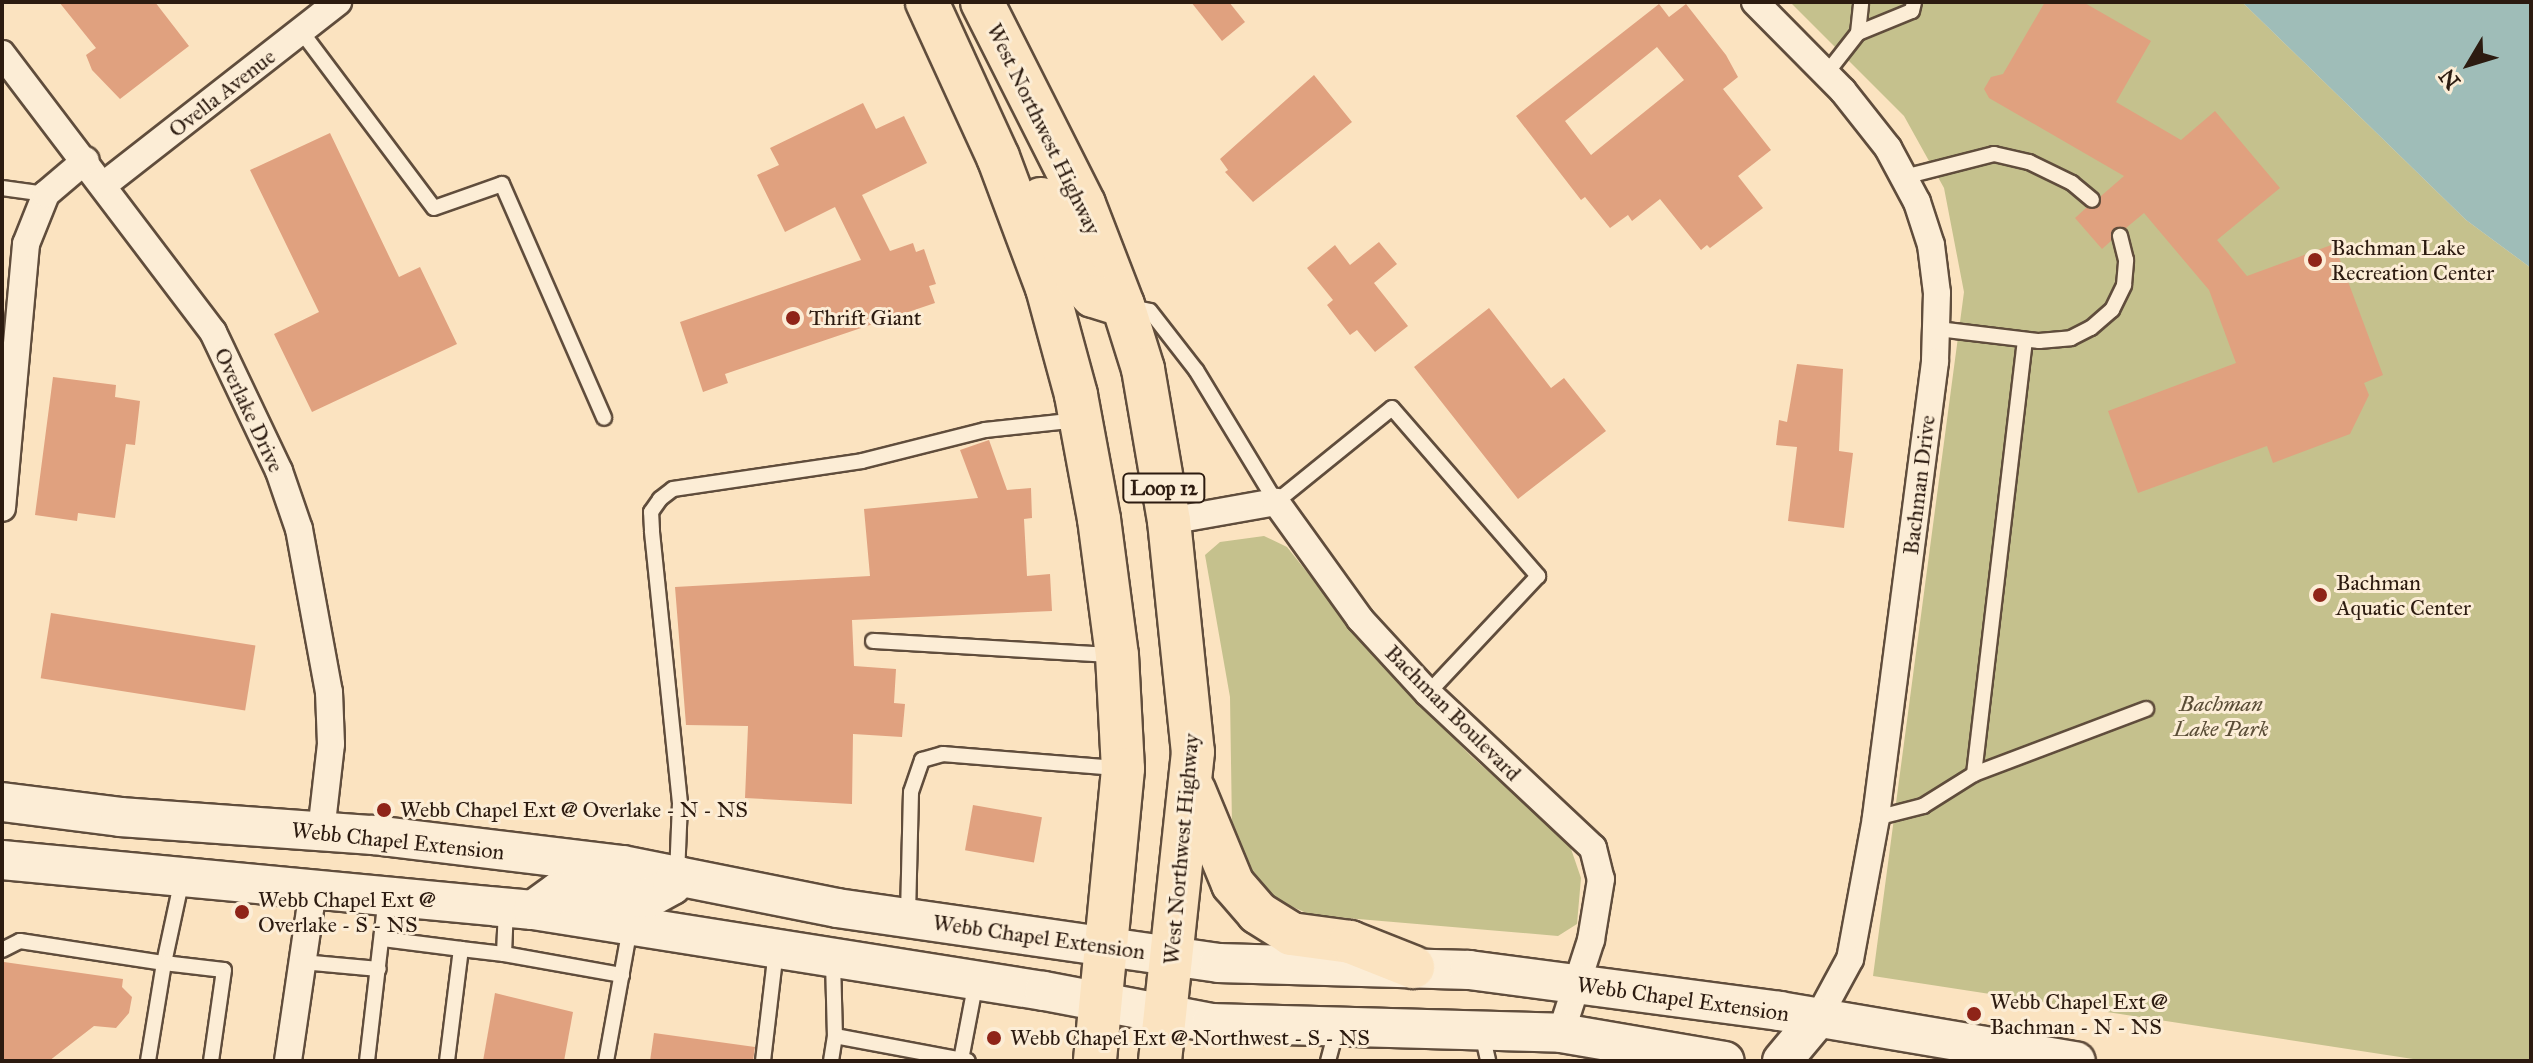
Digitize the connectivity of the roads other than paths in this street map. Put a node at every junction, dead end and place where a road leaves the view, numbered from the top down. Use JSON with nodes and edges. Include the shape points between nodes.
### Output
{"nodes":[{"id":1,"x":338,"y":2,"type":"edge"},
{"id":2,"x":927,"y":2,"type":"edge"},
{"id":3,"x":982,"y":2,"type":"edge"},
{"id":4,"x":1755,"y":2,"type":"edge"},
{"id":5,"x":1861,"y":2,"type":"edge"},
{"id":6,"x":1914,"y":2,"type":"edge"},
{"id":7,"x":301,"y":31,"type":"junction"},
{"id":8,"x":1858,"y":33,"type":"junction"},
{"id":9,"x":2,"y":54,"type":"edge"},
{"id":10,"x":1826,"y":74,"type":"junction"},
{"id":11,"x":998,"y":157,"type":"junction"},
{"id":12,"x":86,"y":160,"type":"junction"},
{"id":13,"x":1904,"y":177,"type":"junction"},
{"id":14,"x":105,"y":184,"type":"junction"},
{"id":15,"x":2,"y":188,"type":"edge"},
{"id":16,"x":46,"y":194,"type":"junction"},
{"id":17,"x":2092,"y":200,"type":"dead end"},
{"id":18,"x":2120,"y":236,"type":"dead end"},
{"id":19,"x":1123,"y":305,"type":"junction"},
{"id":20,"x":1938,"y":329,"type":"junction"},
{"id":21,"x":2025,"y":340,"type":"junction"},
{"id":22,"x":8,"y":391,"type":"edge"},
{"id":23,"x":604,"y":418,"type":"dead end"},
{"id":24,"x":1081,"y":420,"type":"junction"},
{"id":25,"x":1276,"y":502,"type":"junction"},
{"id":26,"x":2,"y":508,"type":"edge"},
{"id":27,"x":1169,"y":521,"type":"junction"},
{"id":28,"x":873,"y":641,"type":"dead end"},
{"id":29,"x":1117,"y":655,"type":"junction"},
{"id":30,"x":1428,"y":693,"type":"junction"},
{"id":31,"x":2146,"y":709,"type":"dead end"},
{"id":32,"x":1123,"y":769,"type":"junction"},
{"id":33,"x":1974,"y":774,"type":"junction"},
{"id":34,"x":1191,"y":782,"type":"junction"},
{"id":35,"x":2,"y":802,"type":"edge"},
{"id":36,"x":1876,"y":818,"type":"junction"},
{"id":37,"x":321,"y":832,"type":"junction"},
{"id":38,"x":2,"y":860,"type":"edge"},
{"id":39,"x":677,"y":875,"type":"junction"},
{"id":40,"x":182,"y":879,"type":"junction"},
{"id":41,"x":313,"y":890,"type":"junction"},
{"id":42,"x":386,"y":896,"type":"junction"},
{"id":43,"x":519,"y":909,"type":"junction"},
{"id":44,"x":908,"y":919,"type":"junction"},
{"id":45,"x":631,"y":927,"type":"junction"},
{"id":46,"x":383,"y":939,"type":"junction"},
{"id":47,"x":1107,"y":946,"type":"junction"},
{"id":48,"x":461,"y":949,"type":"junction"},
{"id":49,"x":2,"y":950,"type":"edge"},
{"id":50,"x":776,"y":951,"type":"junction"},
{"id":51,"x":504,"y":954,"type":"junction"},
{"id":52,"x":1174,"y":956,"type":"junction"},
{"id":53,"x":833,"y":961,"type":"junction"},
{"id":54,"x":302,"y":962,"type":"junction"},
{"id":55,"x":164,"y":963,"type":"junction"},
{"id":56,"x":1413,"y":967,"type":"junction"},
{"id":57,"x":379,"y":969,"type":"junction"},
{"id":58,"x":622,"y":975,"type":"junction"},
{"id":59,"x":976,"y":981,"type":"junction"},
{"id":60,"x":1576,"y":985,"type":"junction"},
{"id":61,"x":1101,"y":1001,"type":"junction"},
{"id":62,"x":1166,"y":1014,"type":"junction"},
{"id":63,"x":1818,"y":1018,"type":"junction"},
{"id":64,"x":1561,"y":1033,"type":"junction"},
{"id":65,"x":835,"y":1036,"type":"junction"},
{"id":66,"x":1332,"y":1044,"type":"edge"},
{"id":67,"x":1485,"y":1046,"type":"edge"},
{"id":68,"x":965,"y":1060,"type":"edge"},
{"id":69,"x":148,"y":1061,"type":"edge"},
{"id":70,"x":211,"y":1061,"type":"edge"},
{"id":71,"x":288,"y":1061,"type":"edge"},
{"id":72,"x":367,"y":1061,"type":"edge"},
{"id":73,"x":447,"y":1061,"type":"edge"},
{"id":74,"x":606,"y":1061,"type":"edge"},
{"id":75,"x":763,"y":1061,"type":"edge"},
{"id":76,"x":831,"y":1061,"type":"edge"},
{"id":77,"x":1095,"y":1061,"type":"edge"},
{"id":78,"x":1160,"y":1061,"type":"edge"},
{"id":79,"x":1725,"y":1061,"type":"edge"},
{"id":80,"x":1782,"y":1061,"type":"edge"},
{"id":81,"x":2076,"y":1061,"type":"edge"}],
"edges":[{"from":1,"to":7,"type":"street","name":"Ovella Avenue"},
{"from":2,"to":11,"type":"main road","number":"Loop 12"},
{"from":3,"to":19,"type":"main road","name":"West Northwest Highway","number":"Loop 12","via":[[1084,204]]},
{"from":4,"to":10,"type":"street","name":"Bachman Drive"},
{"from":5,"to":8,"type":"lane"},
{"from":6,"to":8,"type":"lane","via":[[1912,11]]},
{"from":7,"to":14,"type":"street","name":"Ovella Avenue"},
{"from":7,"to":23,"type":"lane","via":[[434,208],[502,184]]},
{"from":8,"to":10,"type":"lane"},
{"from":9,"to":12,"type":"street","name":"Overlake Drive"},
{"from":10,"to":13,"type":"street","name":"Bachman Drive","via":[[1865,116]]},
{"from":11,"to":19,"type":"main road","via":[[1037,191],[1077,279],[1093,296]]},
{"from":11,"to":24,"type":"main road","number":"Loop 12","via":[[1047,288]]},
{"from":12,"to":14,"type":"street","name":"Overlake Drive"},
{"from":12,"to":16,"type":"street"},
{"from":13,"to":17,"type":"lane","via":[[1994,154],[2029,162],[2072,183]]},
{"from":13,"to":20,"type":"street","name":"Bachman Drive","via":[[1931,245]]},
{"from":14,"to":37,"type":"street","name":"Overlake Drive","via":[[213,332],[255,412],[299,529],[329,692],[331,744]]},
{"from":15,"to":16,"type":"lane"},
{"from":16,"to":22,"type":"street","via":[[26,244]]},
{"from":18,"to":21,"type":"lane","via":[[2126,260],[2124,285],[2112,310],[2071,338]]},
{"from":19,"to":25,"type":"lane","via":[[1150,311],[1162,324]]},
{"from":19,"to":27,"type":"main road","name":"West Northwest Highway","number":"Loop 12","via":[[1143,369]]},
{"from":20,"to":21,"type":"lane"},
{"from":20,"to":36,"type":"street","name":"Bachman Drive"},
{"from":21,"to":33,"type":"lane"},
{"from":22,"to":26,"type":"street"},
{"from":24,"to":29,"type":"main road","number":"Loop 12"},
{"from":24,"to":39,"type":"lane","via":[[985,430],[862,461],[673,489],[660,499],[651,512],[680,803]]},
{"from":25,"to":27,"type":"street"},
{"from":25,"to":30,"type":"street","name":"Bachman Boulevard","via":[[1360,619]]},
{"from":25,"to":30,"type":"lane","via":[[1392,408],[1538,576]]},
{"from":27,"to":34,"type":"main road","name":"West Northwest Highway","number":"Loop 12","via":[[1190,708]]},
{"from":28,"to":29,"type":"lane"},
{"from":29,"to":32,"type":"main road","number":"Loop 12"},
{"from":30,"to":60,"type":"street","name":"Bachman Boulevard","via":[[1593,848],[1601,879],[1591,940]]},
{"from":31,"to":33,"type":"lane"},
{"from":32,"to":44,"type":"lane","via":[[943,754],[922,760],[911,792]]},
{"from":32,"to":47,"type":"main road","number":"Loop 12"},
{"from":33,"to":36,"type":"lane","via":[[1923,806]]},
{"from":34,"to":52,"type":"main road","name":"West Northwest Highway","number":"Loop 12"},
{"from":34,"to":56,"type":"main road","via":[[1233,884],[1258,913],[1291,934],[1350,942]]},
{"from":35,"to":37,"type":"main road","name":"Webb Chapel Extension"},
{"from":36,"to":63,"type":"street","name":"Bachman Drive","via":[[1850,959]]},
{"from":37,"to":39,"type":"main road","name":"Webb Chapel Extension"},
{"from":37,"to":41,"type":"main road"},
{"from":38,"to":40,"type":"main road"},
{"from":39,"to":43,"type":"main road","via":[[672,885],[649,898],[558,892]]},
{"from":39,"to":44,"type":"main road","name":"Webb Chapel Extension"},
{"from":40,"to":41,"type":"main road"},
{"from":40,"to":55,"type":"lane"},
{"from":41,"to":42,"type":"main road"},
{"from":41,"to":54,"type":"street"},
{"from":42,"to":43,"type":"main road"},
{"from":42,"to":46,"type":"lane"},
{"from":43,"to":45,"type":"main road"},
{"from":43,"to":51,"type":"lane"},
{"from":44,"to":47,"type":"main road","name":"Webb Chapel Extension"},
{"from":45,"to":50,"type":"main road"},
{"from":45,"to":58,"type":"lane"},
{"from":46,"to":48,"type":"lane"},
{"from":46,"to":57,"type":"lane"},
{"from":47,"to":52,"type":"main road","name":"Webb Chapel Extension"},
{"from":47,"to":61,"type":"main road","number":"Loop 12"},
{"from":48,"to":51,"type":"lane"},
{"from":48,"to":73,"type":"lane"},
{"from":49,"to":55,"type":"lane","via":[[20,941]]},
{"from":50,"to":53,"type":"main road"},
{"from":50,"to":75,"type":"lane"},
{"from":51,"to":58,"type":"lane"},
{"from":52,"to":56,"type":"main road","name":"Webb Chapel Extension","via":[[1219,963]]},
{"from":52,"to":62,"type":"main road","name":"West Northwest Highway","number":"Loop 12"},
{"from":53,"to":59,"type":"main road"},
{"from":53,"to":65,"type":"lane"},
{"from":54,"to":57,"type":"lane"},
{"from":54,"to":71,"type":"street"},
{"from":55,"to":69,"type":"lane"},
{"from":55,"to":70,"type":"lane","via":[[224,970]]},
{"from":56,"to":60,"type":"main road","name":"Webb Chapel Extension"},
{"from":57,"to":72,"type":"lane"},
{"from":58,"to":74,"type":"lane"},
{"from":59,"to":61,"type":"main road"},
{"from":59,"to":68,"type":"lane"},
{"from":60,"to":63,"type":"main road","name":"Webb Chapel Extension"},
{"from":60,"to":64,"type":"street","name":"Bachman Boulevard"},
{"from":61,"to":62,"type":"main road"},
{"from":61,"to":77,"type":"main road","number":"Loop 12"},
{"from":62,"to":66,"type":"main road"},
{"from":62,"to":78,"type":"main road","name":"West Northwest Highway","number":"Loop 12"},
{"from":63,"to":80,"type":"main road"},
{"from":63,"to":81,"type":"main road","name":"Webb Chapel Extension"},
{"from":64,"to":67,"type":"main road"},
{"from":64,"to":79,"type":"main road"},
{"from":65,"to":68,"type":"lane"},
{"from":65,"to":76,"type":"lane"},
{"from":66,"to":67,"type":"main road"}]}
